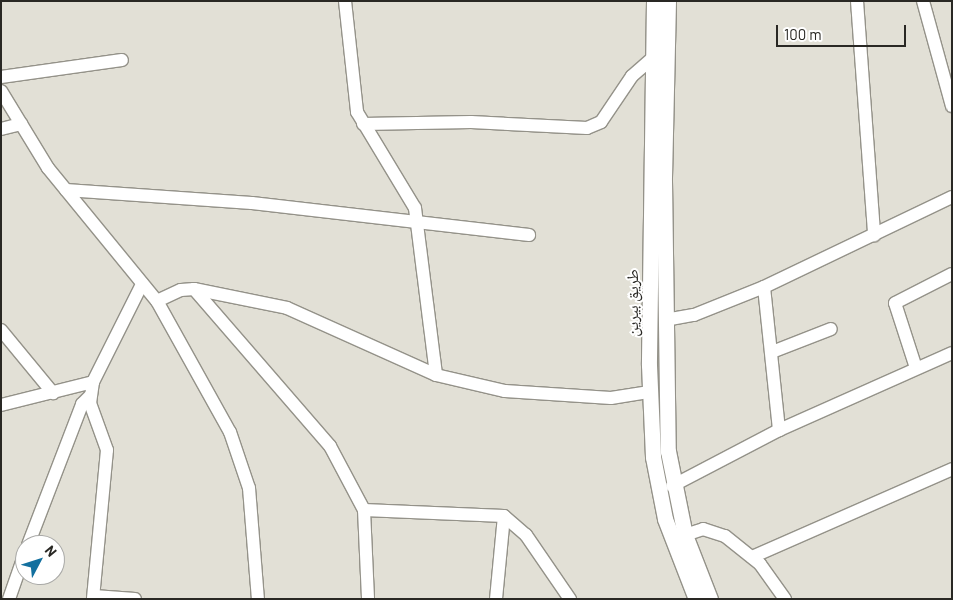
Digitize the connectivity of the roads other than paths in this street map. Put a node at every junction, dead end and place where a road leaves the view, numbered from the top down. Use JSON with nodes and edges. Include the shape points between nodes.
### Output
{"nodes":[{"id":1,"x":345,"y":1,"type":"edge"},
{"id":2,"x":654,"y":1,"type":"edge"},
{"id":3,"x":668,"y":1,"type":"edge"},
{"id":4,"x":857,"y":1,"type":"edge"},
{"id":5,"x":923,"y":1,"type":"edge"},
{"id":6,"x":653,"y":58,"type":"junction"},
{"id":7,"x":122,"y":60,"type":"dead end"},
{"id":8,"x":1,"y":76,"type":"edge"},
{"id":9,"x":1,"y":91,"type":"edge"},
{"id":10,"x":952,"y":106,"type":"edge"},
{"id":11,"x":21,"y":124,"type":"junction"},
{"id":12,"x":364,"y":124,"type":"junction"},
{"id":13,"x":1,"y":129,"type":"edge"},
{"id":14,"x":66,"y":190,"type":"junction"},
{"id":15,"x":952,"y":197,"type":"edge"},
{"id":16,"x":418,"y":225,"type":"junction"},
{"id":17,"x":657,"y":234,"type":"junction"},
{"id":18,"x":529,"y":235,"type":"dead end"},
{"id":19,"x":874,"y":235,"type":"junction"},
{"id":20,"x":952,"y":274,"type":"edge"},
{"id":21,"x":142,"y":284,"type":"junction"},
{"id":22,"x":764,"y":287,"type":"junction"},
{"id":23,"x":194,"y":289,"type":"junction"},
{"id":24,"x":157,"y":301,"type":"junction"},
{"id":25,"x":665,"y":320,"type":"junction"},
{"id":26,"x":1,"y":330,"type":"edge"},
{"id":27,"x":831,"y":330,"type":"dead end"},
{"id":28,"x":772,"y":352,"type":"junction"},
{"id":29,"x":952,"y":353,"type":"edge"},
{"id":30,"x":916,"y":368,"type":"junction"},
{"id":31,"x":436,"y":374,"type":"junction"},
{"id":32,"x":92,"y":382,"type":"junction"},
{"id":33,"x":650,"y":392,"type":"junction"},
{"id":34,"x":53,"y":393,"type":"junction"},
{"id":35,"x":90,"y":396,"type":"junction"},
{"id":36,"x":1,"y":405,"type":"edge"},
{"id":37,"x":779,"y":430,"type":"junction"},
{"id":38,"x":952,"y":469,"type":"edge"},
{"id":39,"x":672,"y":486,"type":"junction"},
{"id":40,"x":364,"y":510,"type":"junction"},
{"id":41,"x":504,"y":516,"type":"junction"},
{"id":42,"x":32,"y":535,"type":"edge"},
{"id":43,"x":685,"y":535,"type":"junction"},
{"id":44,"x":752,"y":557,"type":"junction"},
{"id":45,"x":15,"y":582,"type":"edge"},
{"id":46,"x":94,"y":597,"type":"edge"},
{"id":47,"x":9,"y":599,"type":"edge"},
{"id":48,"x":135,"y":599,"type":"edge"},
{"id":49,"x":258,"y":599,"type":"edge"},
{"id":50,"x":368,"y":599,"type":"edge"},
{"id":51,"x":496,"y":599,"type":"edge"},
{"id":52,"x":570,"y":599,"type":"edge"},
{"id":53,"x":696,"y":599,"type":"edge"},
{"id":54,"x":710,"y":599,"type":"edge"},
{"id":55,"x":785,"y":599,"type":"edge"}],
"edges":[{"from":1,"to":12,"type":"street","via":[[354,95]]},
{"from":2,"to":6,"type":"main road","name":"طريق بيرين"},
{"from":3,"to":17,"type":"main road","name":"طريق بيرين"},
{"from":4,"to":19,"type":"street"},
{"from":5,"to":10,"type":"street"},
{"from":6,"to":12,"type":"street","via":[[632,76],[600,122],[587,128],[471,122]]},
{"from":6,"to":17,"type":"main road","name":"طريق بيرين"},
{"from":7,"to":8,"type":"street"},
{"from":9,"to":11,"type":"street"},
{"from":11,"to":13,"type":"street"},
{"from":11,"to":14,"type":"street"},
{"from":12,"to":16,"type":"street","via":[[408,190]]},
{"from":14,"to":16,"type":"street","via":[[252,204]]},
{"from":14,"to":21,"type":"street"},
{"from":15,"to":19,"type":"street"},
{"from":16,"to":18,"type":"street"},
{"from":16,"to":31,"type":"street"},
{"from":17,"to":25,"type":"main road","name":"طريق بيرين"},
{"from":17,"to":33,"type":"main road","name":"طريق بيرين"},
{"from":19,"to":22,"type":"street"},
{"from":20,"to":30,"type":"street","via":[[895,304]]},
{"from":21,"to":24,"type":"street"},
{"from":21,"to":32,"type":"street"},
{"from":22,"to":25,"type":"street","via":[[694,315]]},
{"from":22,"to":28,"type":"street"},
{"from":23,"to":24,"type":"street","via":[[182,290]]},
{"from":23,"to":31,"type":"street","via":[[286,308]]},
{"from":23,"to":40,"type":"street","via":[[330,446]]},
{"from":24,"to":49,"type":"street","via":[[239,451],[254,519]]},
{"from":25,"to":39,"type":"main road","name":"طريق بيرين","via":[[666,424]]},
{"from":26,"to":34,"type":"street"},
{"from":27,"to":28,"type":"street"},
{"from":28,"to":37,"type":"street"},
{"from":29,"to":30,"type":"street"},
{"from":30,"to":37,"type":"street"},
{"from":31,"to":33,"type":"street","via":[[532,395],[611,398]]},
{"from":32,"to":34,"type":"street"},
{"from":32,"to":35,"type":"street"},
{"from":33,"to":53,"type":"main road","name":"طريق بيرين","via":[[656,482],[674,550]]},
{"from":34,"to":36,"type":"street"},
{"from":35,"to":42,"type":"street","via":[[82,404]]},
{"from":35,"to":46,"type":"street","via":[[107,450]]},
{"from":37,"to":39,"type":"street"},
{"from":38,"to":44,"type":"street"},
{"from":39,"to":43,"type":"main road","name":"طريق بيرين"},
{"from":40,"to":41,"type":"street"},
{"from":40,"to":50,"type":"street"},
{"from":41,"to":51,"type":"street"},
{"from":41,"to":52,"type":"street","via":[[526,535]]},
{"from":43,"to":44,"type":"street","via":[[709,529]]},
{"from":43,"to":54,"type":"main road","name":"طريق بيرين"},
{"from":44,"to":55,"type":"street"},
{"from":45,"to":47,"type":"street"},
{"from":46,"to":48,"type":"street"}]}
